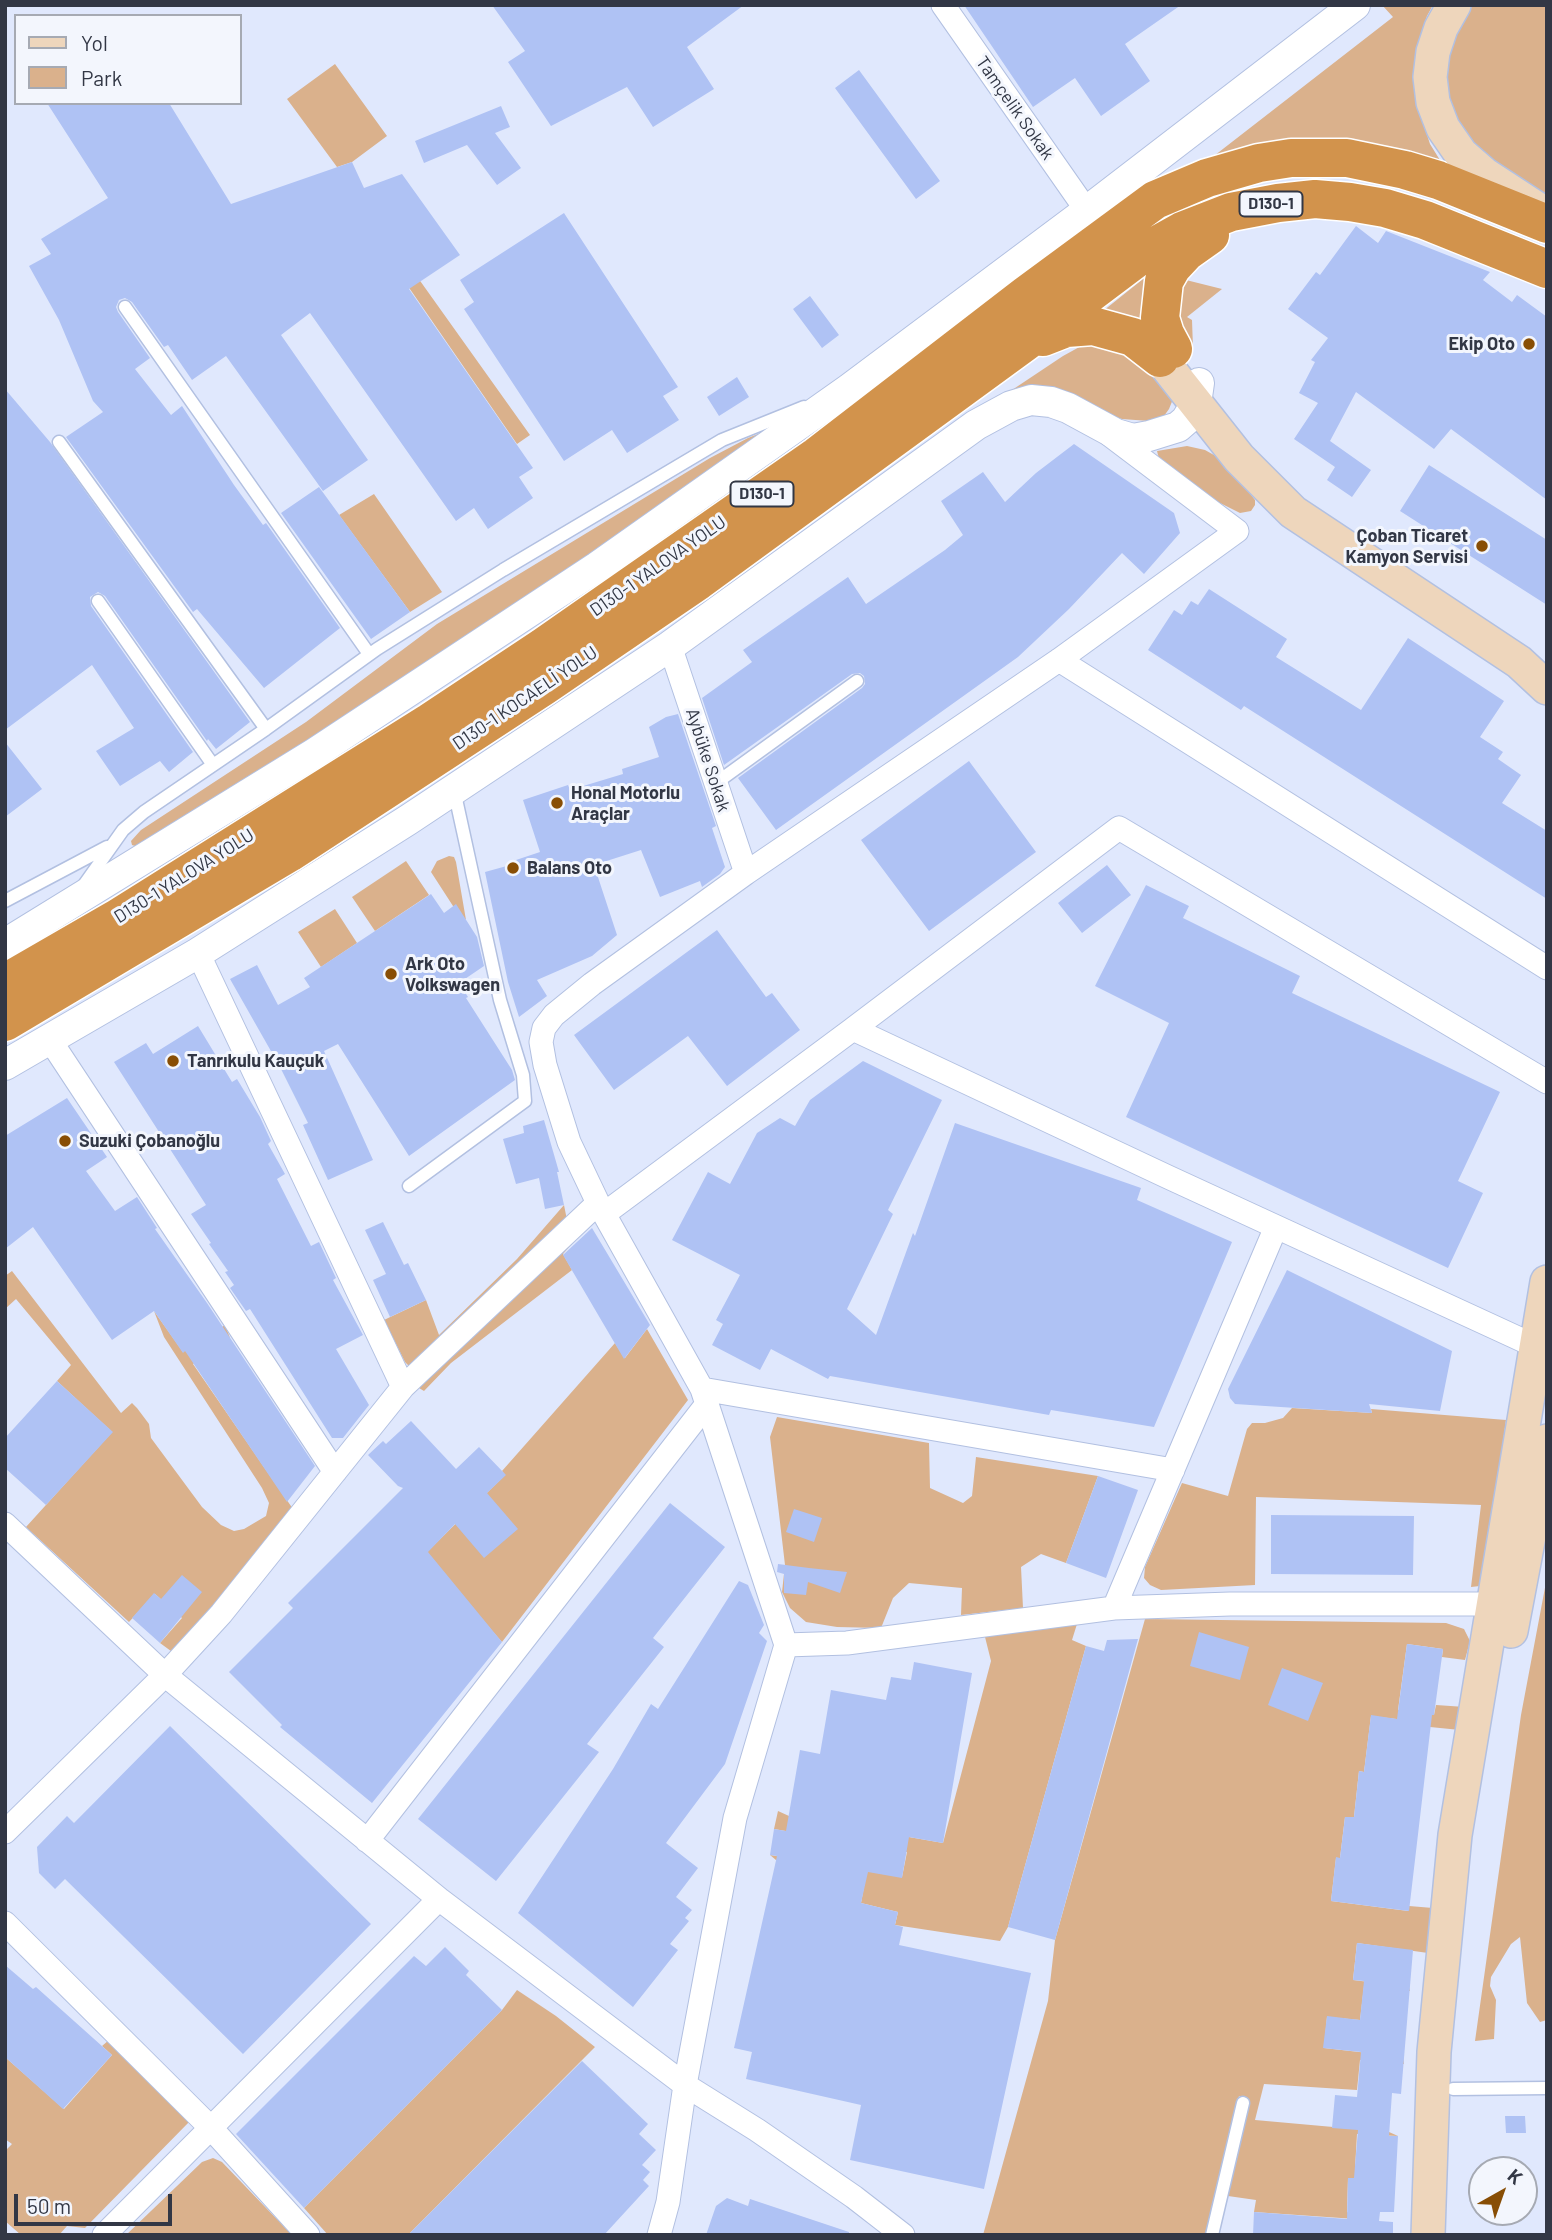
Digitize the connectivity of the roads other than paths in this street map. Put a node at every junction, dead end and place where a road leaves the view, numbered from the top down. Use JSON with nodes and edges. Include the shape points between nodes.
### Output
{"nodes":[{"id":1,"x":943,"y":5,"type":"edge"},
{"id":2,"x":1355,"y":5,"type":"edge"},
{"id":3,"x":1454,"y":5,"type":"edge"},
{"id":4,"x":1278,"y":203,"type":"junction"},
{"id":5,"x":1087,"y":211,"type":"junction"},
{"id":6,"x":1547,"y":215,"type":"edge"},
{"id":7,"x":1547,"y":224,"type":"edge"},
{"id":8,"x":1547,"y":269,"type":"edge"},
{"id":9,"x":125,"y":307,"type":"dead end"},
{"id":10,"x":1024,"y":343,"type":"junction"},
{"id":11,"x":1167,"y":354,"type":"junction"},
{"id":12,"x":849,"y":389,"type":"junction"},
{"id":13,"x":1198,"y":393,"type":"junction"},
{"id":14,"x":1100,"y":427,"type":"junction"},
{"id":15,"x":59,"y":442,"type":"dead end"},
{"id":16,"x":98,"y":601,"type":"dead end"},
{"id":17,"x":670,"y":646,"type":"junction"},
{"id":18,"x":1540,"y":652,"type":"edge"},
{"id":19,"x":369,"y":654,"type":"junction"},
{"id":20,"x":1059,"y":660,"type":"junction"},
{"id":21,"x":857,"y":681,"type":"dead end"},
{"id":22,"x":1547,"y":688,"type":"edge"},
{"id":23,"x":266,"y":729,"type":"junction"},
{"id":24,"x":213,"y":765,"type":"junction"},
{"id":25,"x":716,"y":783,"type":"junction"},
{"id":26,"x":454,"y":790,"type":"junction"},
{"id":27,"x":112,"y":844,"type":"junction"},
{"id":28,"x":746,"y":873,"type":"junction"},
{"id":29,"x":5,"y":901,"type":"edge"},
{"id":30,"x":71,"y":905,"type":"junction"},
{"id":31,"x":5,"y":944,"type":"edge"},
{"id":32,"x":198,"y":953,"type":"junction"},
{"id":33,"x":1547,"y":968,"type":"edge"},
{"id":34,"x":5,"y":983,"type":"edge"},
{"id":35,"x":5,"y":1022,"type":"edge"},
{"id":36,"x":853,"y":1029,"type":"junction"},
{"id":37,"x":50,"y":1040,"type":"junction"},
{"id":38,"x":5,"y":1065,"type":"edge"},
{"id":39,"x":1547,"y":1083,"type":"edge"},
{"id":40,"x":409,"y":1186,"type":"dead end"},
{"id":41,"x":601,"y":1209,"type":"junction"},
{"id":42,"x":1276,"y":1227,"type":"junction"},
{"id":43,"x":1547,"y":1282,"type":"edge"},
{"id":44,"x":1535,"y":1346,"type":"junction"},
{"id":45,"x":403,"y":1387,"type":"junction"},
{"id":46,"x":705,"y":1396,"type":"junction"},
{"id":47,"x":1547,"y":1441,"type":"edge"},
{"id":48,"x":1173,"y":1470,"type":"junction"},
{"id":49,"x":335,"y":1472,"type":"junction"},
{"id":50,"x":5,"y":1524,"type":"edge"},
{"id":51,"x":1493,"y":1604,"type":"junction"},
{"id":52,"x":1114,"y":1608,"type":"junction"},
{"id":53,"x":786,"y":1645,"type":"junction"},
{"id":54,"x":164,"y":1675,"type":"junction"},
{"id":55,"x":5,"y":1832,"type":"edge"},
{"id":56,"x":367,"y":1841,"type":"junction"},
{"id":57,"x":439,"y":1899,"type":"junction"},
{"id":58,"x":5,"y":1923,"type":"edge"},
{"id":59,"x":685,"y":2085,"type":"junction"},
{"id":60,"x":1547,"y":2088,"type":"edge"},
{"id":61,"x":1453,"y":2089,"type":"junction"},
{"id":62,"x":1243,"y":2104,"type":"dead end"},
{"id":63,"x":211,"y":2127,"type":"junction"},
{"id":64,"x":104,"y":2235,"type":"edge"},
{"id":65,"x":308,"y":2235,"type":"edge"},
{"id":66,"x":659,"y":2235,"type":"edge"},
{"id":67,"x":904,"y":2235,"type":"edge"},
{"id":68,"x":1212,"y":2235,"type":"edge"},
{"id":69,"x":1429,"y":2235,"type":"edge"},
{"id":70,"x":1449,"y":2235,"type":"edge"}],
"edges":[{"from":1,"to":5,"type":"street","name":"Tamçelik Sokak"},
{"from":2,"to":5,"type":"street"},
{"from":3,"to":6,"type":"main road","via":[[1441,28],[1430,76],[1443,128],[1483,174]]},
{"from":4,"to":8,"type":"highway","number":"D130-1","via":[[1315,200],[1385,208]]},
{"from":4,"to":10,"type":"highway","number":"D130-1","via":[[1231,212],[1156,245]]},
{"from":4,"to":11,"type":"highway","via":[[1205,237],[1172,267],[1164,282],[1160,318]]},
{"from":5,"to":12,"type":"street"},
{"from":7,"to":34,"type":"highway","name":"D130-1 YALOVA YOLU","number":"D130-1","via":[[1416,173],[1347,158],[1259,163],[1155,200],[817,456],[543,647],[163,890]]},
{"from":9,"to":19,"type":"lane"},
{"from":10,"to":11,"type":"highway","via":[[1066,328],[1093,326],[1133,337]]},
{"from":10,"to":35,"type":"highway","name":"D130-1 KOCAELİ YOLU","number":"D130-1","via":[[698,581],[544,687],[289,853]]},
{"from":11,"to":13,"type":"main road"},
{"from":12,"to":19,"type":"lane","via":[[722,440]]},
{"from":12,"to":30,"type":"street","via":[[473,650]]},
{"from":13,"to":14,"type":"street","via":[[1178,427],[1133,439]]},
{"from":13,"to":18,"type":"main road","via":[[1300,497],[1406,570]]},
{"from":13,"to":22,"type":"main road","via":[[1239,458],[1293,512],[1519,662]]},
{"from":14,"to":17,"type":"street","via":[[1051,402],[1031,400],[1012,406],[976,425]]},
{"from":14,"to":20,"type":"street","via":[[1237,531]]},
{"from":15,"to":23,"type":"lane"},
{"from":16,"to":24,"type":"lane"},
{"from":17,"to":25,"type":"street","name":"Aybüke Sokak"},
{"from":17,"to":26,"type":"street"},
{"from":19,"to":23,"type":"lane"},
{"from":20,"to":28,"type":"street"},
{"from":20,"to":33,"type":"street"},
{"from":21,"to":25,"type":"lane"},
{"from":23,"to":24,"type":"lane"},
{"from":24,"to":27,"type":"lane","via":[[144,812]]},
{"from":25,"to":28,"type":"street","name":"Aybüke Sokak"},
{"from":26,"to":32,"type":"street"},
{"from":26,"to":40,"type":"lane","via":[[499,1000],[523,1075],[525,1101]]},
{"from":27,"to":29,"type":"lane"},
{"from":27,"to":30,"type":"lane"},
{"from":28,"to":41,"type":"street","via":[[592,984],[544,1028],[545,1065],[569,1142]]},
{"from":30,"to":31,"type":"street"},
{"from":32,"to":37,"type":"street"},
{"from":32,"to":45,"type":"street"},
{"from":36,"to":39,"type":"street","via":[[1119,828]]},
{"from":36,"to":41,"type":"street"},
{"from":36,"to":42,"type":"street"},
{"from":37,"to":38,"type":"street"},
{"from":37,"to":49,"type":"street"},
{"from":41,"to":45,"type":"street"},
{"from":41,"to":46,"type":"street"},
{"from":42,"to":44,"type":"street"},
{"from":42,"to":48,"type":"street"},
{"from":43,"to":44,"type":"main road"},
{"from":44,"to":51,"type":"main road"},
{"from":45,"to":49,"type":"street"},
{"from":46,"to":48,"type":"street"},
{"from":46,"to":53,"type":"street"},
{"from":46,"to":56,"type":"street"},
{"from":47,"to":61,"type":"main road","via":[[1476,1838]]},
{"from":48,"to":52,"type":"street"},
{"from":49,"to":54,"type":"street","via":[[221,1615]]},
{"from":50,"to":54,"type":"street"},
{"from":51,"to":52,"type":"street"},
{"from":51,"to":69,"type":"main road","via":[[1455,1835],[1434,2052]]},
{"from":52,"to":53,"type":"street","via":[[847,1643]]},
{"from":53,"to":59,"type":"street","via":[[735,1818]]},
{"from":54,"to":55,"type":"street"},
{"from":54,"to":56,"type":"street"},
{"from":56,"to":57,"type":"street"},
{"from":57,"to":59,"type":"street"},
{"from":57,"to":63,"type":"street"},
{"from":58,"to":63,"type":"street"},
{"from":59,"to":66,"type":"street"},
{"from":59,"to":67,"type":"street","via":[[757,2130]]},
{"from":60,"to":61,"type":"lane"},
{"from":61,"to":70,"type":"main road"},
{"from":62,"to":68,"type":"lane"},
{"from":63,"to":64,"type":"street"},
{"from":63,"to":65,"type":"street"}]}
